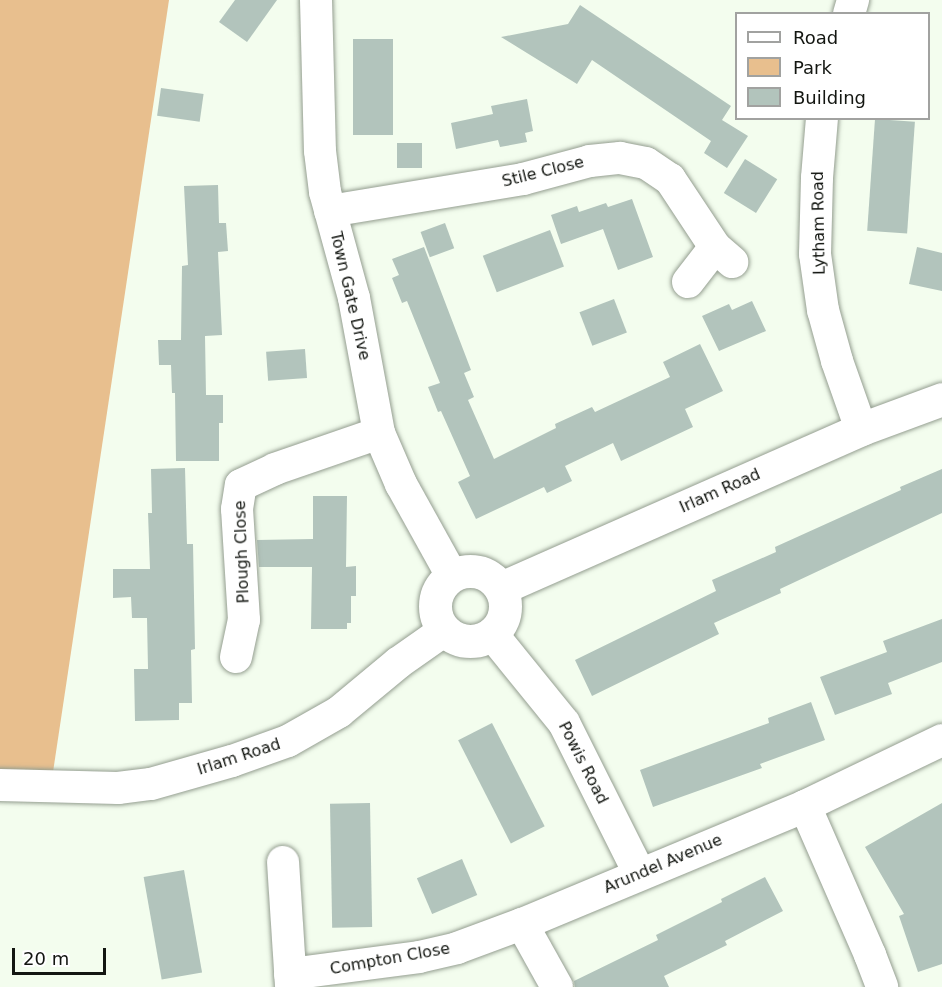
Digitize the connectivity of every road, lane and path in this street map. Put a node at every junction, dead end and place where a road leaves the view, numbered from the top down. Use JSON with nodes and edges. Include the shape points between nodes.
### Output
{"nodes":[{"id":1,"x":316,"y":0,"type":"edge"},
{"id":2,"x":822,"y":120,"type":"edge"},
{"id":3,"x":330,"y":211,"type":"junction"},
{"id":4,"x":688,"y":282,"type":"dead end"},
{"id":5,"x":942,"y":399,"type":"edge"},
{"id":6,"x":861,"y":429,"type":"junction"},
{"id":7,"x":379,"y":433,"type":"junction"},
{"id":8,"x":452,"y":576,"type":"junction"},
{"id":9,"x":501,"y":588,"type":"junction"},
{"id":10,"x":445,"y":630,"type":"junction"},
{"id":11,"x":492,"y":634,"type":"junction"},
{"id":12,"x":236,"y":657,"type":"dead end"},
{"id":13,"x":942,"y":740,"type":"edge"},
{"id":14,"x":0,"y":785,"type":"edge"},
{"id":15,"x":805,"y":806,"type":"junction"},
{"id":16,"x":639,"y":873,"type":"junction"},
{"id":17,"x":275,"y":882,"type":"dead end"},
{"id":18,"x":522,"y":924,"type":"junction"},
{"id":19,"x":290,"y":981,"type":"edge"},
{"id":20,"x":557,"y":987,"type":"edge"},
{"id":21,"x":882,"y":987,"type":"edge"}],
"edges":[{"from":1,"to":3,"type":"street","name":"Town Gate Drive","via":[[320,151]]},
{"from":2,"to":6,"type":"street","name":"Lytham Road","via":[[815,254],[823,310]]},
{"from":3,"to":4,"type":"street","name":"Stile Close","via":[[523,179],[590,161],[620,158],[646,163],[670,179],[723,254]]},
{"from":3,"to":7,"type":"street","name":"Town Gate Drive","via":[[354,298]]},
{"from":5,"to":6,"type":"street","name":"Irlam Road"},
{"from":6,"to":9,"type":"street","name":"Irlam Road"},
{"from":7,"to":8,"type":"street","name":"Town Gate Drive","via":[[401,484]]},
{"from":7,"to":12,"type":"street","name":"Plough Close","via":[[241,485],[237,509],[244,620]]},
{"from":8,"to":9,"type":"street","via":[[462,572],[484,573]]},
{"from":8,"to":10,"type":"street","via":[[438,591],[435,601],[435,612]]},
{"from":9,"to":11,"type":"street","via":[[505,608],[499,627]]},
{"from":10,"to":11,"type":"street","via":[[453,637],[473,641]]},
{"from":10,"to":14,"type":"street","name":"Irlam Road","via":[[339,712],[288,741],[232,761],[151,784],[118,788]]},
{"from":11,"to":16,"type":"street","name":"Powis Road","via":[[564,723]]},
{"from":13,"to":15,"type":"street","name":"Arundel Avenue"},
{"from":15,"to":16,"type":"street","name":"Arundel Avenue"},
{"from":15,"to":21,"type":"street"},
{"from":16,"to":18,"type":"street","name":"Arundel Avenue"},
{"from":17,"to":19,"type":"street","name":"Compton Close"},
{"from":18,"to":19,"type":"street","name":"Compton Close","via":[[457,948]]},
{"from":18,"to":20,"type":"street"}]}
